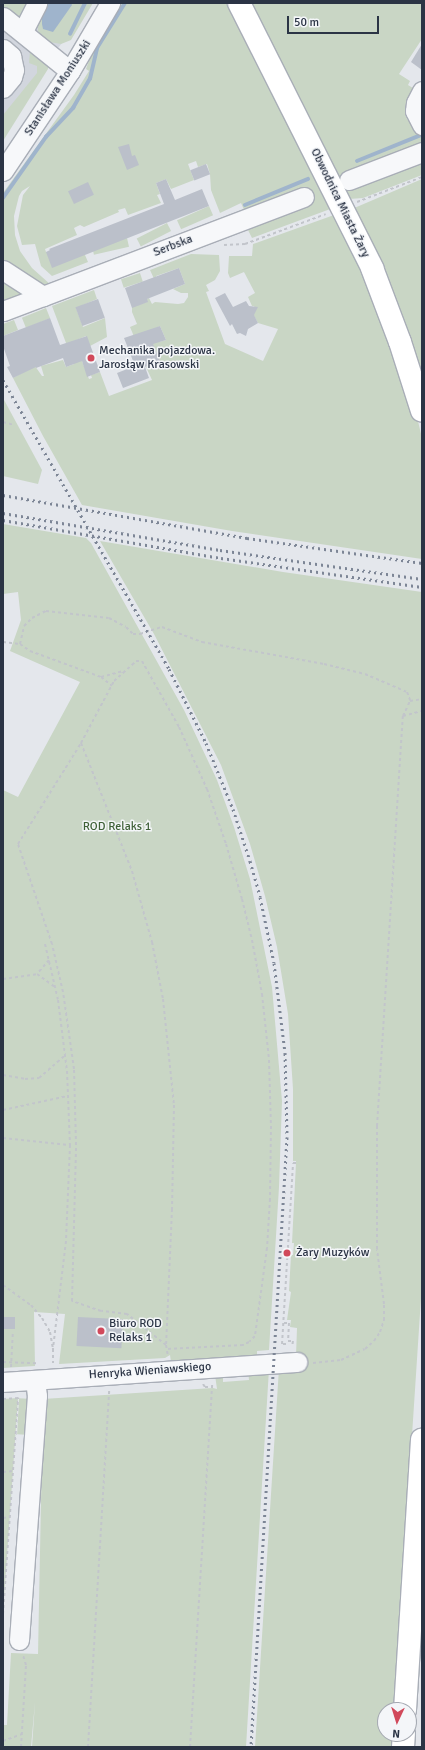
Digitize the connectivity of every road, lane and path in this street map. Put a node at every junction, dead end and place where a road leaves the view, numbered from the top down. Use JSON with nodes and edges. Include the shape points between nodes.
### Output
{"nodes":[{"id":1,"x":37,"y":3,"type":"edge"},
{"id":2,"x":110,"y":3,"type":"edge"},
{"id":3,"x":239,"y":3,"type":"edge"},
{"id":4,"x":3,"y":17,"type":"edge"},
{"id":5,"x":23,"y":31,"type":"junction"},
{"id":6,"x":3,"y":49,"type":"edge"},
{"id":7,"x":70,"y":71,"type":"junction"},
{"id":8,"x":3,"y":88,"type":"edge"},
{"id":9,"x":422,"y":92,"type":"edge"},
{"id":10,"x":422,"y":125,"type":"edge"},
{"id":11,"x":422,"y":152,"type":"edge"},
{"id":12,"x":3,"y":171,"type":"edge"},
{"id":13,"x":422,"y":177,"type":"edge"},
{"id":14,"x":349,"y":180,"type":"dead end"},
{"id":15,"x":304,"y":197,"type":"dead end"},
{"id":16,"x":356,"y":202,"type":"dead end"},
{"id":17,"x":331,"y":212,"type":"dead end"},
{"id":18,"x":223,"y":245,"type":"dead end"},
{"id":19,"x":3,"y":270,"type":"edge"},
{"id":20,"x":42,"y":296,"type":"junction"},
{"id":21,"x":3,"y":311,"type":"edge"},
{"id":22,"x":422,"y":411,"type":"edge"},
{"id":23,"x":3,"y":422,"type":"edge"},
{"id":24,"x":14,"y":425,"type":"dead end"},
{"id":25,"x":3,"y":642,"type":"edge"},
{"id":26,"x":20,"y":644,"type":"junction"},
{"id":27,"x":123,"y":671,"type":"junction"},
{"id":28,"x":101,"y":677,"type":"junction"},
{"id":29,"x":112,"y":686,"type":"junction"},
{"id":30,"x":422,"y":700,"type":"edge"},
{"id":31,"x":410,"y":701,"type":"junction"},
{"id":32,"x":422,"y":711,"type":"edge"},
{"id":33,"x":403,"y":716,"type":"junction"},
{"id":34,"x":81,"y":743,"type":"junction"},
{"id":35,"x":45,"y":944,"type":"dead end"},
{"id":36,"x":49,"y":960,"type":"junction"},
{"id":37,"x":37,"y":974,"type":"junction"},
{"id":38,"x":3,"y":979,"type":"edge"},
{"id":39,"x":55,"y":987,"type":"junction"},
{"id":40,"x":65,"y":1055,"type":"junction"},
{"id":41,"x":3,"y":1075,"type":"edge"},
{"id":42,"x":69,"y":1096,"type":"junction"},
{"id":43,"x":3,"y":1110,"type":"edge"},
{"id":44,"x":3,"y":1138,"type":"edge"},
{"id":45,"x":70,"y":1145,"type":"junction"},
{"id":46,"x":296,"y":1163,"type":"dead end"},
{"id":47,"x":3,"y":1285,"type":"edge"},
{"id":48,"x":284,"y":1323,"type":"junction"},
{"id":49,"x":13,"y":1334,"type":"dead end"},
{"id":50,"x":286,"y":1344,"type":"dead end"},
{"id":51,"x":166,"y":1345,"type":"junction"},
{"id":52,"x":53,"y":1349,"type":"junction"},
{"id":53,"x":166,"y":1349,"type":"junction"},
{"id":54,"x":294,"y":1357,"type":"junction"},
{"id":55,"x":168,"y":1359,"type":"dead end"},
{"id":56,"x":3,"y":1362,"type":"edge"},
{"id":57,"x":11,"y":1362,"type":"junction"},
{"id":58,"x":211,"y":1367,"type":"junction"},
{"id":59,"x":45,"y":1370,"type":"junction"},
{"id":60,"x":108,"y":1375,"type":"junction"},
{"id":61,"x":7,"y":1376,"type":"edge"},
{"id":62,"x":18,"y":1398,"type":"dead end"},
{"id":63,"x":422,"y":1440,"type":"edge"},
{"id":64,"x":13,"y":1471,"type":"junction"},
{"id":65,"x":3,"y":1472,"type":"edge"},
{"id":66,"x":10,"y":1517,"type":"junction"},
{"id":67,"x":3,"y":1518,"type":"edge"},
{"id":68,"x":3,"y":1556,"type":"edge"},
{"id":69,"x":7,"y":1556,"type":"junction"},
{"id":70,"x":3,"y":1603,"type":"edge"},
{"id":71,"x":3,"y":1614,"type":"edge"},
{"id":72,"x":18,"y":1640,"type":"joint"},
{"id":73,"x":406,"y":1702,"type":"edge"},
{"id":74,"x":22,"y":1734,"type":"junction"},
{"id":75,"x":3,"y":1741,"type":"edge"},
{"id":76,"x":21,"y":1747,"type":"edge"},
{"id":77,"x":88,"y":1747,"type":"edge"},
{"id":78,"x":190,"y":1747,"type":"edge"}],
"edges":[{"from":1,"to":5,"type":"street"},
{"from":2,"to":7,"type":"street","name":"Stanisława Moniuszki"},
{"from":3,"to":22,"type":"main road","name":"Obwodnica Miasta Żary","via":[[372,268],[400,342]]},
{"from":4,"to":5,"type":"street"},
{"from":5,"to":7,"type":"street"},
{"from":6,"to":8,"type":"street","via":[[11,56],[14,70]]},
{"from":7,"to":12,"type":"street","name":"Stanisława Moniuszki"},
{"from":9,"to":10,"type":"street","via":[[415,110]]},
{"from":11,"to":14,"type":"street"},
{"from":13,"to":16,"type":"path"},
{"from":15,"to":20,"type":"street","name":"Serbska"},
{"from":17,"to":18,"type":"path","via":[[245,244]]},
{"from":19,"to":20,"type":"street"},
{"from":20,"to":21,"type":"street","name":"Serbska"},
{"from":23,"to":24,"type":"path"},
{"from":25,"to":26,"type":"path"},
{"from":26,"to":28,"type":"path","via":[[30,651]]},
{"from":26,"to":31,"type":"path","via":[[24,626],[32,618],[46,612],[109,618],[133,634],[162,627],[202,642],[365,674],[407,692]]},
{"from":27,"to":28,"type":"path"},
{"from":27,"to":29,"type":"path"},
{"from":27,"to":53,"type":"path","via":[[136,661],[142,661],[179,727],[207,789],[226,844],[252,940],[262,994],[269,1060],[270,1199],[255,1336],[243,1345]]},
{"from":28,"to":29,"type":"path"},
{"from":29,"to":34,"type":"path"},
{"from":30,"to":31,"type":"path"},
{"from":31,"to":33,"type":"path"},
{"from":32,"to":33,"type":"path"},
{"from":33,"to":54,"type":"path","via":[[377,1126],[377,1249],[384,1320],[374,1341],[352,1356],[322,1363]]},
{"from":34,"to":51,"type":"path","via":[[132,872],[152,942],[163,999],[174,1105]]},
{"from":34,"to":51,"type":"path","via":[[18,844],[52,944],[64,992],[74,1070],[76,1145],[72,1301],[101,1311],[127,1314]]},
{"from":35,"to":36,"type":"path"},
{"from":36,"to":37,"type":"path"},
{"from":36,"to":39,"type":"path"},
{"from":37,"to":38,"type":"path"},
{"from":37,"to":39,"type":"path"},
{"from":39,"to":40,"type":"path"},
{"from":40,"to":41,"type":"path","via":[[39,1078],[25,1079]]},
{"from":40,"to":42,"type":"path"},
{"from":42,"to":43,"type":"path"},
{"from":42,"to":45,"type":"path"},
{"from":44,"to":45,"type":"path"},
{"from":45,"to":52,"type":"path","via":[[66,1241]]},
{"from":46,"to":48,"type":"path","via":[[293,1163]]},
{"from":47,"to":52,"type":"path","via":[[31,1305],[42,1318],[50,1332]]},
{"from":48,"to":50,"type":"path","via":[[282,1344]]},
{"from":48,"to":54,"type":"path","via":[[289,1323],[288,1341],[293,1341]]},
{"from":49,"to":57,"type":"path"},
{"from":51,"to":53,"type":"path"},
{"from":52,"to":59,"type":"path"},
{"from":53,"to":55,"type":"path"},
{"from":54,"to":58,"type":"street","name":"Henryka Wieniawskiego"},
{"from":56,"to":57,"type":"path"},
{"from":57,"to":59,"type":"path"},
{"from":57,"to":61,"type":"path"},
{"from":58,"to":60,"type":"street","name":"Henryka Wieniawskiego"},
{"from":58,"to":78,"type":"path","via":[[213,1388]]},
{"from":59,"to":60,"type":"street","name":"Henryka Wieniawskiego"},
{"from":59,"to":61,"type":"street","name":"Henryka Wieniawskiego"},
{"from":59,"to":72,"type":"street","via":[[37,1396]]},
{"from":60,"to":77,"type":"path","via":[[110,1394]]},
{"from":62,"to":64,"type":"path"},
{"from":63,"to":73,"type":"main road"},
{"from":64,"to":65,"type":"path"},
{"from":64,"to":66,"type":"path"},
{"from":66,"to":67,"type":"path"},
{"from":66,"to":69,"type":"path"},
{"from":68,"to":69,"type":"path"},
{"from":69,"to":70,"type":"path"},
{"from":70,"to":71,"type":"path"},
{"from":72,"to":74,"type":"path","via":[[26,1665]]},
{"from":74,"to":75,"type":"path"},
{"from":74,"to":76,"type":"path"}]}
